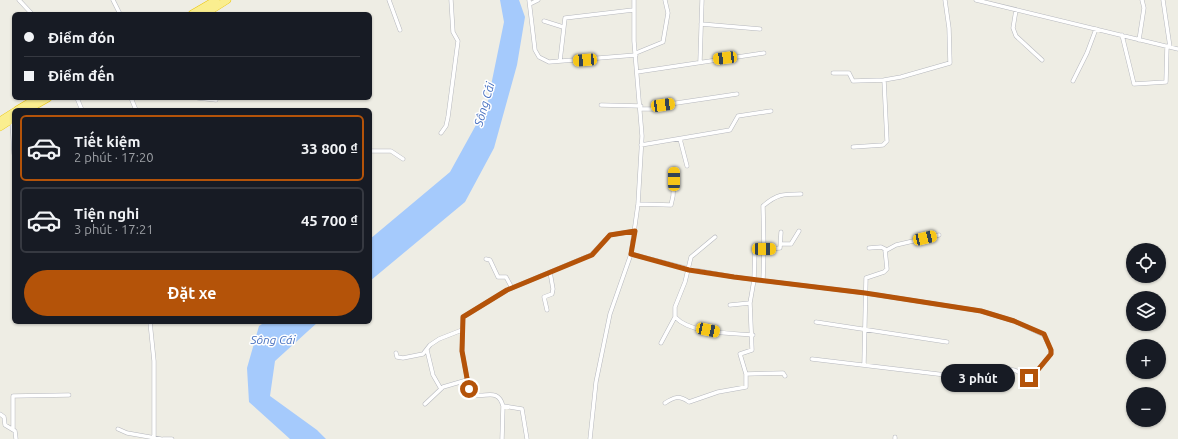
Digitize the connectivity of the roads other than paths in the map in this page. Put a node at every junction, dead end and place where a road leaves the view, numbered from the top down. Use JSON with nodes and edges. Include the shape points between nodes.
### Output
{"nodes":[{"id":1,"x":19,"y":0,"type":"edge"},
{"id":2,"x":113,"y":0,"type":"edge"},
{"id":3,"x":216,"y":0,"type":"edge"},
{"id":4,"x":227,"y":0,"type":"edge"},
{"id":5,"x":389,"y":0,"type":"edge"},
{"id":6,"x":451,"y":0,"type":"edge"},
{"id":7,"x":538,"y":0,"type":"edge"},
{"id":8,"x":634,"y":0,"type":"edge"},
{"id":9,"x":665,"y":0,"type":"edge"},
{"id":10,"x":702,"y":0,"type":"edge"},
{"id":11,"x":945,"y":0,"type":"edge"},
{"id":12,"x":976,"y":0,"type":"edge"},
{"id":13,"x":1142,"y":0,"type":"edge"},
{"id":14,"x":1163,"y":0,"type":"edge"},
{"id":15,"x":530,"y":2,"type":"edge"},
{"id":16,"x":633,"y":10,"type":"junction"},
{"id":17,"x":1016,"y":10,"type":"junction"},
{"id":18,"x":30,"y":12,"type":"edge"},
{"id":19,"x":119,"y":12,"type":"edge"},
{"id":20,"x":195,"y":12,"type":"edge"},
{"id":21,"x":208,"y":12,"type":"edge"},
{"id":22,"x":544,"y":21,"type":"dead end"},
{"id":23,"x":701,"y":24,"type":"junction"},
{"id":24,"x":563,"y":27,"type":"junction"},
{"id":25,"x":760,"y":29,"type":"dead end"},
{"id":26,"x":1096,"y":29,"type":"junction"},
{"id":27,"x":400,"y":30,"type":"dead end"},
{"id":28,"x":1122,"y":36,"type":"junction"},
{"id":29,"x":1139,"y":40,"type":"junction"},
{"id":30,"x":1169,"y":47,"type":"junction"},
{"id":31,"x":1178,"y":49,"type":"edge"},
{"id":32,"x":764,"y":53,"type":"dead end"},
{"id":33,"x":636,"y":54,"type":"junction"},
{"id":34,"x":1042,"y":60,"type":"dead end"},
{"id":35,"x":560,"y":61,"type":"junction"},
{"id":36,"x":700,"y":61,"type":"junction"},
{"id":37,"x":637,"y":72,"type":"junction"},
{"id":38,"x":833,"y":73,"type":"dead end"},
{"id":39,"x":884,"y":80,"type":"junction"},
{"id":40,"x":1073,"y":81,"type":"dead end"},
{"id":41,"x":737,"y":94,"type":"dead end"},
{"id":42,"x":34,"y":100,"type":"edge"},
{"id":43,"x":44,"y":100,"type":"edge"},
{"id":44,"x":601,"y":105,"type":"dead end"},
{"id":45,"x":20,"y":108,"type":"edge"},
{"id":46,"x":30,"y":108,"type":"edge"},
{"id":47,"x":641,"y":108,"type":"junction"},
{"id":48,"x":771,"y":111,"type":"dead end"},
{"id":49,"x":12,"y":116,"type":"edge"},
{"id":50,"x":12,"y":117,"type":"edge"},
{"id":51,"x":0,"y":121,"type":"edge"},
{"id":52,"x":0,"y":127,"type":"edge"},
{"id":53,"x":441,"y":133,"type":"dead end"},
{"id":54,"x":680,"y":139,"type":"junction"},
{"id":55,"x":641,"y":145,"type":"junction"},
{"id":56,"x":853,"y":147,"type":"dead end"},
{"id":57,"x":372,"y":151,"type":"edge"},
{"id":58,"x":403,"y":159,"type":"dead end"},
{"id":59,"x":687,"y":166,"type":"dead end"},
{"id":60,"x":674,"y":171,"type":"dead end"},
{"id":61,"x":801,"y":194,"type":"dead end"},
{"id":62,"x":638,"y":204,"type":"junction"},
{"id":63,"x":635,"y":231,"type":"junction"},
{"id":64,"x":799,"y":231,"type":"dead end"},
{"id":65,"x":781,"y":232,"type":"dead end"},
{"id":66,"x":939,"y":235,"type":"dead end"},
{"id":67,"x":715,"y":237,"type":"dead end"},
{"id":68,"x":781,"y":244,"type":"junction"},
{"id":69,"x":869,"y":248,"type":"dead end"},
{"id":70,"x":764,"y":249,"type":"junction"},
{"id":71,"x":885,"y":250,"type":"junction"},
{"id":72,"x":631,"y":254,"type":"junction"},
{"id":73,"x":486,"y":260,"type":"dead end"},
{"id":74,"x":689,"y":270,"type":"junction"},
{"id":75,"x":550,"y":272,"type":"junction"},
{"id":76,"x":754,"y":280,"type":"junction"},
{"id":77,"x":763,"y":281,"type":"junction"},
{"id":78,"x":512,"y":288,"type":"junction"},
{"id":79,"x":865,"y":293,"type":"junction"},
{"id":80,"x":750,"y":303,"type":"junction"},
{"id":81,"x":730,"y":305,"type":"dead end"},
{"id":82,"x":547,"y":310,"type":"dead end"},
{"id":83,"x":675,"y":317,"type":"junction"},
{"id":84,"x":816,"y":322,"type":"dead end"},
{"id":85,"x":150,"y":324,"type":"edge"},
{"id":86,"x":462,"y":330,"type":"junction"},
{"id":87,"x":865,"y":330,"type":"junction"},
{"id":88,"x":753,"y":334,"type":"junction"},
{"id":89,"x":947,"y":342,"type":"dead end"},
{"id":90,"x":661,"y":343,"type":"dead end"},
{"id":91,"x":427,"y":350,"type":"junction"},
{"id":92,"x":396,"y":353,"type":"dead end"},
{"id":93,"x":812,"y":359,"type":"dead end"},
{"id":94,"x":864,"y":364,"type":"junction"},
{"id":95,"x":1006,"y":370,"type":"dead end"},
{"id":96,"x":746,"y":374,"type":"junction"},
{"id":97,"x":946,"y":375,"type":"dead end"},
{"id":98,"x":785,"y":376,"type":"dead end"},
{"id":99,"x":467,"y":380,"type":"junction"},
{"id":100,"x":441,"y":388,"type":"junction"},
{"id":101,"x":69,"y":395,"type":"dead end"},
{"id":102,"x":665,"y":403,"type":"dead end"},
{"id":103,"x":426,"y":404,"type":"dead end"},
{"id":104,"x":503,"y":406,"type":"junction"},
{"id":105,"x":0,"y":414,"type":"edge"},
{"id":106,"x":118,"y":429,"type":"dead end"},
{"id":107,"x":13,"y":430,"type":"junction"},
{"id":108,"x":16,"y":439,"type":"edge"},
{"id":109,"x":154,"y":439,"type":"edge"},
{"id":110,"x":162,"y":439,"type":"edge"},
{"id":111,"x":172,"y":439,"type":"edge"},
{"id":112,"x":502,"y":439,"type":"edge"},
{"id":113,"x":527,"y":439,"type":"edge"},
{"id":114,"x":590,"y":439,"type":"edge"}],
"edges":[{"from":1,"to":18,"type":"street"},
{"from":2,"to":19,"type":"street"},
{"from":3,"to":20,"type":"highway"},
{"from":4,"to":21,"type":"highway"},
{"from":5,"to":27,"type":"street"},
{"from":6,"to":53,"type":"street","via":[[453,32],[458,41],[457,56],[448,117]]},
{"from":7,"to":15,"type":"street"},
{"from":8,"to":16,"type":"street"},
{"from":9,"to":33,"type":"street","via":[[668,13],[663,42]]},
{"from":10,"to":23,"type":"street"},
{"from":11,"to":39,"type":"street","via":[[950,63]]},
{"from":12,"to":17,"type":"street"},
{"from":13,"to":29,"type":"street","via":[[1144,8]]},
{"from":14,"to":30,"type":"street"},
{"from":15,"to":35,"type":"street","via":[[536,54],[549,62]]},
{"from":16,"to":24,"type":"street","via":[[565,18]]},
{"from":16,"to":33,"type":"street"},
{"from":17,"to":26,"type":"street"},
{"from":17,"to":34,"type":"street","via":[[1016,36]]},
{"from":22,"to":24,"type":"street"},
{"from":23,"to":25,"type":"street"},
{"from":23,"to":36,"type":"street"},
{"from":24,"to":35,"type":"street"},
{"from":26,"to":28,"type":"street"},
{"from":26,"to":40,"type":"street"},
{"from":28,"to":29,"type":"street"},
{"from":28,"to":30,"type":"street","via":[[1134,84],[1166,82]]},
{"from":29,"to":30,"type":"street"},
{"from":30,"to":31,"type":"street"},
{"from":32,"to":36,"type":"street"},
{"from":33,"to":35,"type":"street"},
{"from":33,"to":37,"type":"street"},
{"from":36,"to":37,"type":"street"},
{"from":37,"to":47,"type":"street"},
{"from":38,"to":39,"type":"street","via":[[849,73],[853,82]]},
{"from":39,"to":56,"type":"street","via":[[887,141],[883,145]]},
{"from":41,"to":47,"type":"street","via":[[663,105],[654,109]]},
{"from":42,"to":45,"type":"highway"},
{"from":43,"to":46,"type":"highway"},
{"from":44,"to":47,"type":"street"},
{"from":47,"to":55,"type":"street"},
{"from":48,"to":54,"type":"street","via":[[738,116],[730,130]]},
{"from":49,"to":51,"type":"highway"},
{"from":50,"to":52,"type":"highway"},
{"from":54,"to":55,"type":"street"},
{"from":54,"to":59,"type":"street"},
{"from":55,"to":62,"type":"street"},
{"from":57,"to":58,"type":"street","via":[[391,151]]},
{"from":60,"to":62,"type":"street","via":[[674,196],[671,205]]},
{"from":61,"to":70,"type":"street","via":[[786,193],[763,206]]},
{"from":62,"to":63,"type":"street"},
{"from":63,"to":72,"type":"street"},
{"from":63,"to":75,"type":"street","via":[[610,235],[592,255]]},
{"from":64,"to":68,"type":"street","via":[[791,244]]},
{"from":65,"to":68,"type":"street"},
{"from":66,"to":71,"type":"street"},
{"from":67,"to":74,"type":"street","via":[[693,255]]},
{"from":68,"to":70,"type":"street","via":[[780,248]]},
{"from":69,"to":71,"type":"street","via":[[883,247]]},
{"from":70,"to":76,"type":"street","via":[[755,251]]},
{"from":70,"to":77,"type":"street"},
{"from":71,"to":79,"type":"street","via":[[886,271],[866,277]]},
{"from":72,"to":74,"type":"street"},
{"from":72,"to":114,"type":"street","via":[[610,314],[596,382]]},
{"from":73,"to":78,"type":"street","via":[[490,260],[498,277],[506,277]]},
{"from":74,"to":76,"type":"street"},
{"from":74,"to":83,"type":"street"},
{"from":75,"to":78,"type":"street"},
{"from":75,"to":82,"type":"street","via":[[553,289],[552,294],[544,297]]},
{"from":76,"to":77,"type":"street"},
{"from":76,"to":80,"type":"street"},
{"from":77,"to":79,"type":"street"},
{"from":78,"to":86,"type":"street","via":[[463,317]]},
{"from":79,"to":87,"type":"street"},
{"from":79,"to":95,"type":"street","via":[[981,311],[1044,334],[1051,354],[1032,377],[1026,377],[1010,369]]},
{"from":80,"to":81,"type":"street"},
{"from":80,"to":88,"type":"street"},
{"from":83,"to":88,"type":"street","via":[[687,326],[696,328],[719,333]]},
{"from":83,"to":90,"type":"street"},
{"from":84,"to":87,"type":"street"},
{"from":85,"to":109,"type":"street","via":[[154,361]]},
{"from":86,"to":91,"type":"street","via":[[439,339]]},
{"from":86,"to":99,"type":"street","via":[[462,351]]},
{"from":87,"to":89,"type":"street"},
{"from":87,"to":94,"type":"street"},
{"from":88,"to":96,"type":"street","via":[[752,351],[740,354]]},
{"from":91,"to":92,"type":"street","via":[[423,354],[403,358],[397,357]]},
{"from":91,"to":100,"type":"street","via":[[433,375]]},
{"from":93,"to":94,"type":"street"},
{"from":94,"to":97,"type":"street"},
{"from":96,"to":98,"type":"street","via":[[783,373]]},
{"from":96,"to":102,"type":"street","via":[[744,389],[718,392],[689,402],[676,397]]},
{"from":99,"to":100,"type":"street"},
{"from":99,"to":104,"type":"street","via":[[471,392],[480,396],[496,395]]},
{"from":100,"to":103,"type":"street"},
{"from":101,"to":107,"type":"street","via":[[13,396]]},
{"from":104,"to":112,"type":"street"},
{"from":104,"to":113,"type":"street","via":[[523,410]]},
{"from":105,"to":107,"type":"street","via":[[4,417],[5,426]]},
{"from":106,"to":109,"type":"street"},
{"from":107,"to":108,"type":"street","via":[[16,432]]},
{"from":109,"to":110,"type":"street"},
{"from":110,"to":111,"type":"street"}]}
